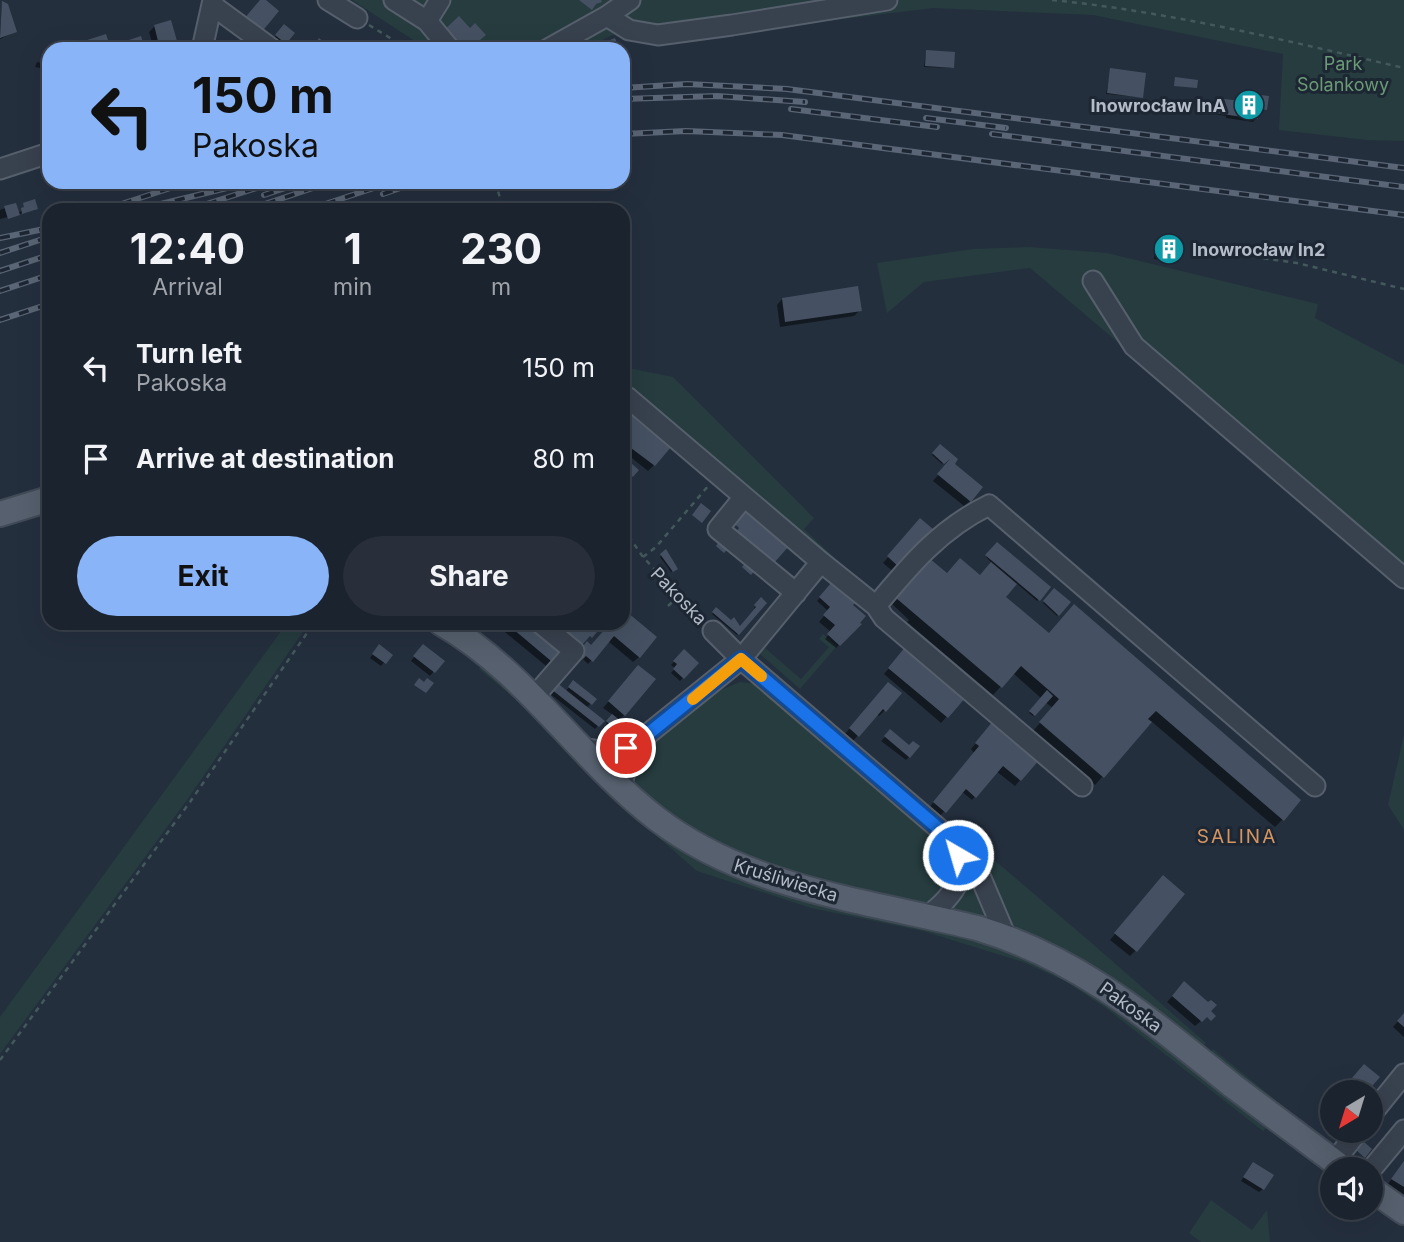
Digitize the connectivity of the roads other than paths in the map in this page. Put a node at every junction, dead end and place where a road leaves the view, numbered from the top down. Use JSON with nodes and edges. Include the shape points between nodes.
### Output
{"nodes":[{"id":1,"x":328,"y":0,"type":"edge"},
{"id":2,"x":394,"y":0,"type":"edge"},
{"id":3,"x":440,"y":0,"type":"edge"},
{"id":4,"x":630,"y":0,"type":"edge"},
{"id":5,"x":887,"y":0,"type":"edge"},
{"id":6,"x":213,"y":2,"type":"edge"},
{"id":7,"x":607,"y":16,"type":"junction"},
{"id":8,"x":357,"y":18,"type":"road end"},
{"id":9,"x":427,"y":21,"type":"junction"},
{"id":10,"x":204,"y":42,"type":"edge"},
{"id":11,"x":263,"y":42,"type":"edge"},
{"id":12,"x":444,"y":42,"type":"edge"},
{"id":13,"x":561,"y":42,"type":"edge"},
{"id":14,"x":42,"y":155,"type":"edge"},
{"id":15,"x":0,"y":169,"type":"edge"},
{"id":16,"x":1093,"y":281,"type":"dead end"},
{"id":17,"x":630,"y":400,"type":"edge"},
{"id":18,"x":744,"y":497,"type":"junction"},
{"id":19,"x":42,"y":501,"type":"edge"},
{"id":20,"x":0,"y":514,"type":"edge"},
{"id":21,"x":821,"y":562,"type":"junction"},
{"id":22,"x":1404,"y":578,"type":"edge"},
{"id":23,"x":796,"y":593,"type":"junction"},
{"id":24,"x":876,"y":606,"type":"junction"},
{"id":25,"x":453,"y":630,"type":"edge"},
{"id":26,"x":548,"y":630,"type":"edge"},
{"id":27,"x":713,"y":631,"type":"road end"},
{"id":28,"x":741,"y":659,"type":"junction"},
{"id":29,"x":534,"y":697,"type":"junction"},
{"id":30,"x":638,"y":742,"type":"junction"},
{"id":31,"x":582,"y":748,"type":"junction"},
{"id":32,"x":1082,"y":786,"type":"dead end"},
{"id":33,"x":1315,"y":786,"type":"dead end"},
{"id":34,"x":621,"y":788,"type":"junction"},
{"id":35,"x":945,"y":834,"type":"junction"},
{"id":36,"x":928,"y":916,"type":"junction"},
{"id":37,"x":1006,"y":937,"type":"junction"},
{"id":38,"x":1404,"y":1074,"type":"edge"},
{"id":39,"x":1383,"y":1100,"type":"edge"},
{"id":40,"x":1404,"y":1130,"type":"edge"},
{"id":41,"x":1328,"y":1157,"type":"edge"},
{"id":42,"x":1382,"y":1157,"type":"edge"},
{"id":43,"x":1383,"y":1197,"type":"edge"},
{"id":44,"x":1404,"y":1212,"type":"edge"}],
"edges":[{"from":1,"to":8,"type":"street"},
{"from":2,"to":9,"type":"street"},
{"from":3,"to":9,"type":"street"},
{"from":4,"to":7,"type":"street"},
{"from":5,"to":7,"type":"street","via":[[658,35],[629,30]]},
{"from":6,"to":10,"type":"street"},
{"from":6,"to":11,"type":"street"},
{"from":7,"to":13,"type":"street"},
{"from":9,"to":12,"type":"street"},
{"from":14,"to":15,"type":"street"},
{"from":16,"to":22,"type":"street","via":[[1134,346]]},
{"from":17,"to":18,"type":"street"},
{"from":18,"to":21,"type":"street"},
{"from":18,"to":23,"type":"street","via":[[718,529]]},
{"from":19,"to":20,"type":"main road"},
{"from":21,"to":23,"type":"street"},
{"from":21,"to":24,"type":"street"},
{"from":23,"to":28,"type":"street"},
{"from":24,"to":32,"type":"street","via":[[884,618]]},
{"from":24,"to":33,"type":"street","via":[[931,542],[989,505]]},
{"from":25,"to":29,"type":"main road","name":"Kruśliwiecka"},
{"from":26,"to":29,"type":"street","via":[[573,651]]},
{"from":27,"to":28,"type":"street","name":"Pakoska"},
{"from":28,"to":30,"type":"street"},
{"from":28,"to":35,"type":"street","name":"Pakoska"},
{"from":29,"to":31,"type":"main road","name":"Kruśliwiecka"},
{"from":30,"to":31,"type":"street","via":[[619,750]]},
{"from":30,"to":34,"type":"street"},
{"from":31,"to":34,"type":"main road","name":"Kruśliwiecka"},
{"from":34,"to":36,"type":"main road","name":"Kruśliwiecka","via":[[658,819],[733,865],[782,882]]},
{"from":35,"to":36,"type":"street","name":"Pakoska","via":[[958,855],[958,883],[950,898]]},
{"from":35,"to":37,"type":"street","name":"Pakoska","via":[[972,857]]},
{"from":36,"to":37,"type":"main road","name":"Kruśliwiecka"},
{"from":37,"to":41,"type":"main road","name":"Pakoska","via":[[1051,956],[1128,1002]]},
{"from":38,"to":39,"type":"street"},
{"from":40,"to":42,"type":"street"},
{"from":43,"to":44,"type":"main road"}]}
